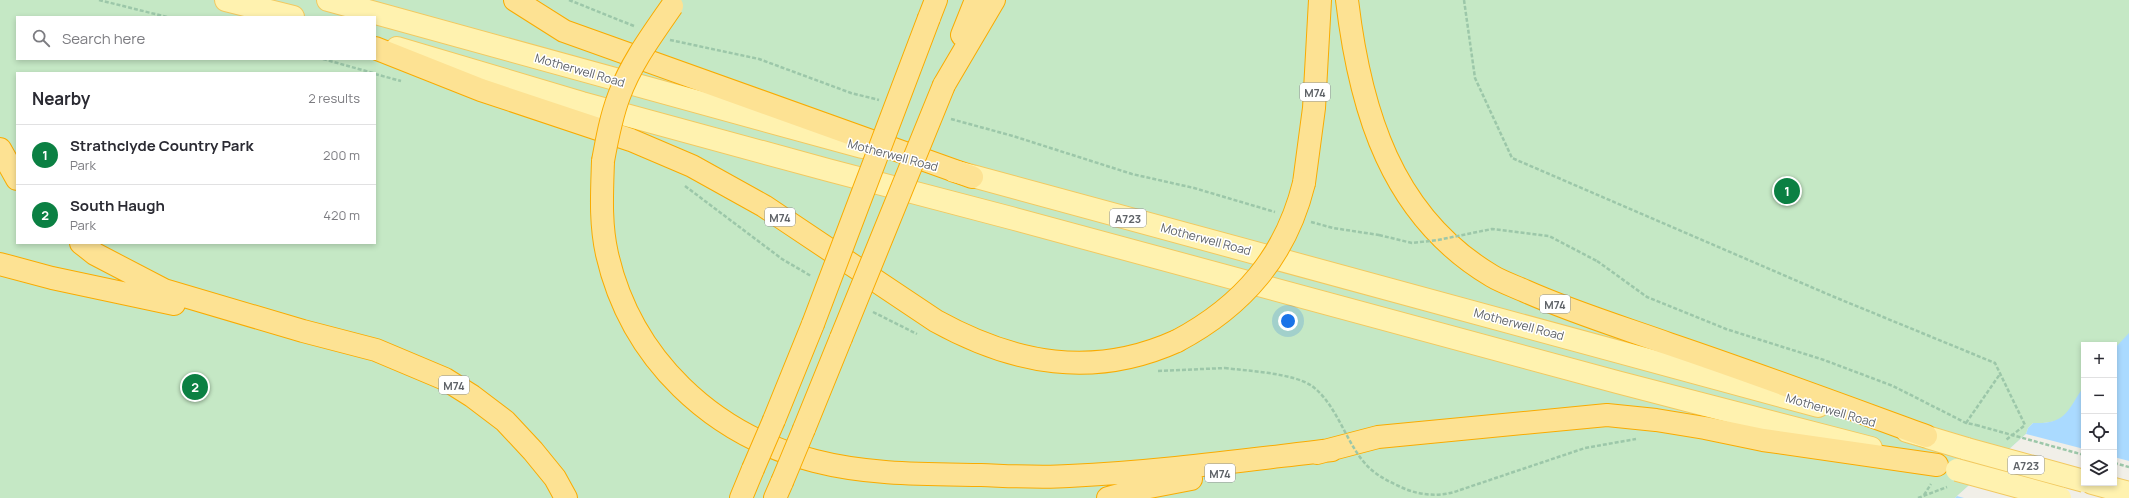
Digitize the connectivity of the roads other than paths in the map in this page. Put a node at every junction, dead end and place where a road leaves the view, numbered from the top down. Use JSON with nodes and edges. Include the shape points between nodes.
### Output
{"nodes":[{"id":1,"x":226,"y":0,"type":"edge"},
{"id":2,"x":328,"y":0,"type":"edge"},
{"id":3,"x":515,"y":0,"type":"edge"},
{"id":4,"x":976,"y":0,"type":"edge"},
{"id":5,"x":994,"y":0,"type":"edge"},
{"id":6,"x":1320,"y":0,"type":"edge"},
{"id":7,"x":1347,"y":0,"type":"edge"},
{"id":8,"x":675,"y":3,"type":"edge"},
{"id":9,"x":932,"y":9,"type":"edge"},
{"id":10,"x":289,"y":16,"type":"edge"},
{"id":11,"x":376,"y":41,"type":"edge"},
{"id":12,"x":376,"y":48,"type":"edge"},
{"id":13,"x":944,"y":85,"type":"junction"},
{"id":14,"x":0,"y":149,"type":"edge"},
{"id":15,"x":972,"y":176,"type":"junction"},
{"id":16,"x":16,"y":177,"type":"edge"},
{"id":17,"x":82,"y":244,"type":"edge"},
{"id":18,"x":0,"y":264,"type":"edge"},
{"id":19,"x":302,"y":331,"type":"junction"},
{"id":20,"x":1926,"y":436,"type":"junction"},
{"id":21,"x":1332,"y":450,"type":"junction"},
{"id":22,"x":1943,"y":472,"type":"junction"},
{"id":23,"x":2081,"y":480,"type":"edge"},
{"id":24,"x":2103,"y":486,"type":"edge"},
{"id":25,"x":779,"y":490,"type":"edge"},
{"id":26,"x":2129,"y":493,"type":"edge"},
{"id":27,"x":566,"y":498,"type":"edge"},
{"id":28,"x":741,"y":498,"type":"edge"},
{"id":29,"x":1108,"y":498,"type":"edge"},
{"id":30,"x":2060,"y":498,"type":"edge"}],
"edges":[{"from":1,"to":10,"type":"main road"},
{"from":2,"to":15,"type":"main road","name":"Motherwell Road","number":"A723"},
{"from":3,"to":15,"type":"highway","via":[[564,31]]},
{"from":4,"to":13,"type":"highway"},
{"from":5,"to":13,"type":"highway"},
{"from":6,"to":12,"type":"highway","number":"M74","bridge":true,"via":[[1314,108],[1304,183],[1290,226],[1276,252],[1255,282],[1224,312],[1202,328],[1140,355],[1089,363],[1055,363],[1004,352],[962,335],[936,321],[764,206],[692,166],[631,140],[481,90]]},
{"from":7,"to":20,"type":"highway","number":"M74","via":[[1356,65],[1365,101],[1389,165],[1402,188],[1435,230],[1467,259],[1494,277],[1555,304]]},
{"from":8,"to":21,"type":"highway","number":"M74","bridge":true,"via":[[646,43],[619,96],[609,126],[603,161],[601,200],[607,253],[615,284],[631,319],[651,354],[682,389],[716,418],[760,442],[815,461],[888,472],[1066,477]]},
{"from":9,"to":28,"type":"highway","bridge":true,"via":[[813,324]]},
{"from":11,"to":22,"type":"main road","number":"A723","via":[[582,103]]},
{"from":13,"to":25,"type":"highway","bridge":true},
{"from":14,"to":16,"type":"highway"},
{"from":15,"to":20,"type":"main road","name":"Motherwell Road","number":"A723"},
{"from":17,"to":19,"type":"highway","number":"M74","via":[[95,254],[164,290]]},
{"from":18,"to":19,"type":"highway","number":"M74","via":[[52,278]]},
{"from":19,"to":27,"type":"highway","number":"M74","via":[[376,350],[451,382],[505,421],[555,478]]},
{"from":20,"to":23,"type":"main road","name":"Motherwell Road","number":"A723","bridge":true},
{"from":21,"to":22,"type":"highway","number":"M74","via":[[1378,437],[1607,415],[1663,421]]},
{"from":21,"to":29,"type":"highway","number":"M74","via":[[1144,488]]},
{"from":22,"to":30,"type":"main road","number":"A723","bridge":true},
{"from":24,"to":26,"type":"main road"}]}
